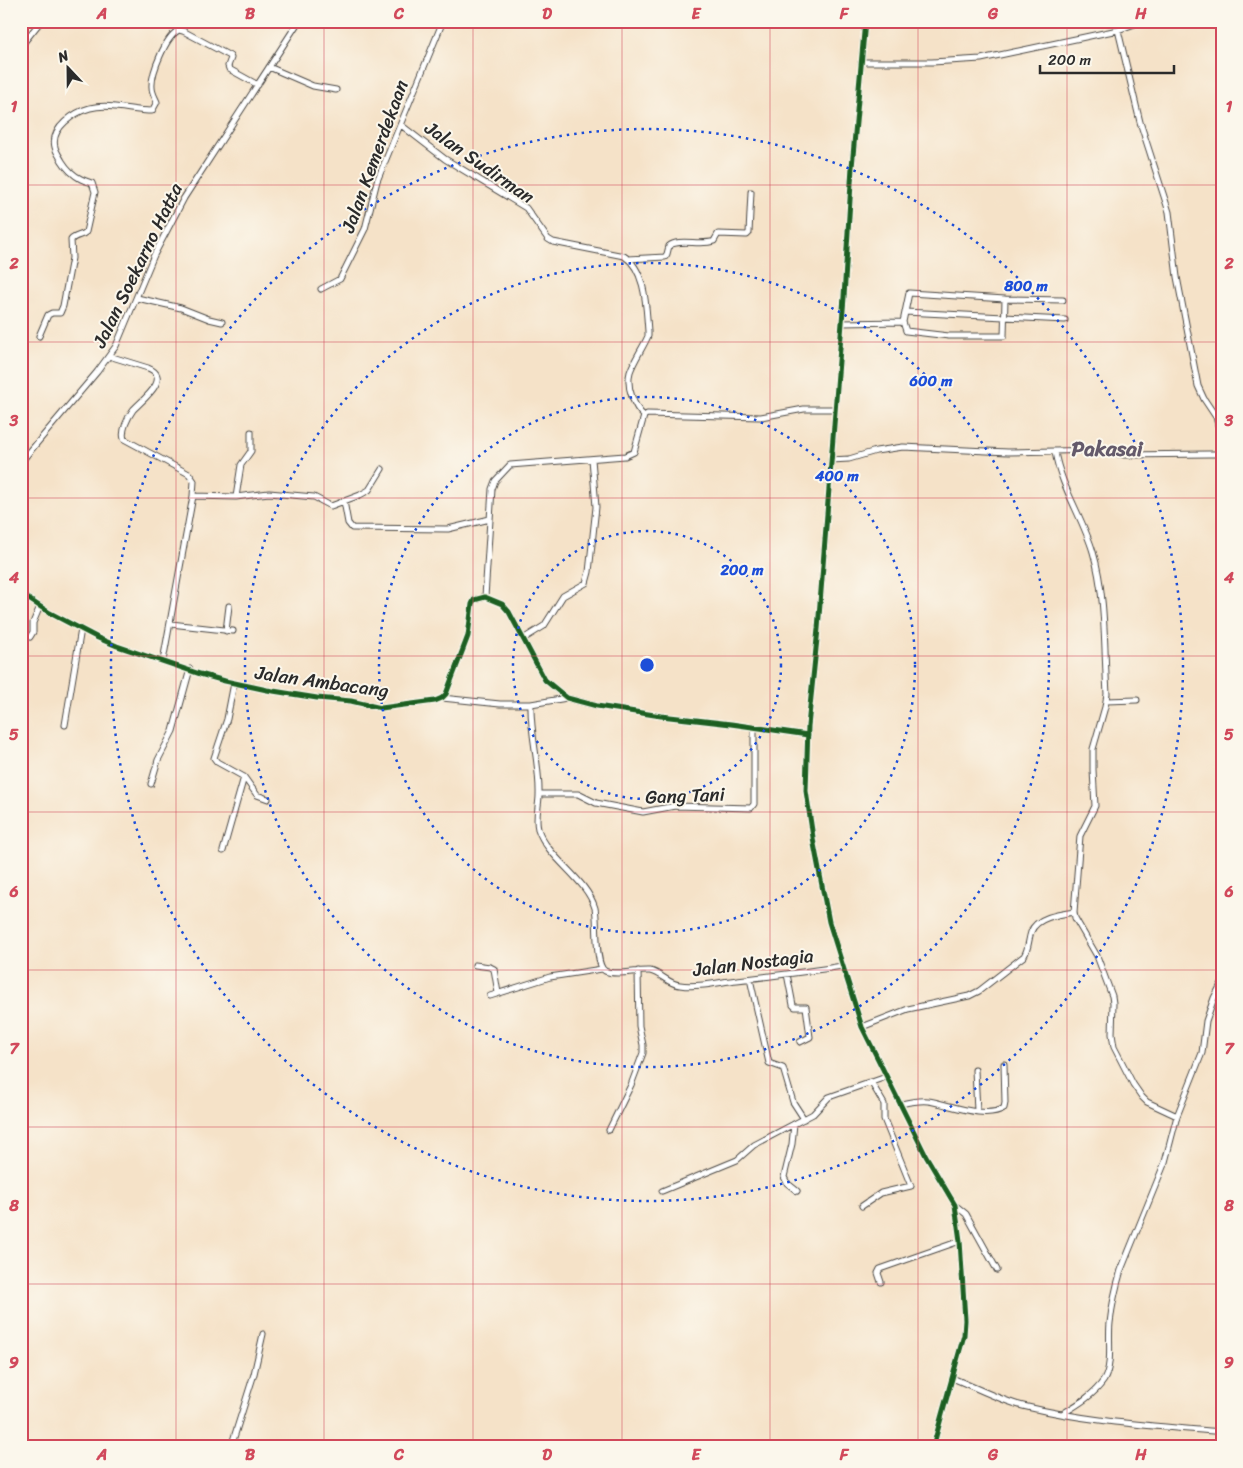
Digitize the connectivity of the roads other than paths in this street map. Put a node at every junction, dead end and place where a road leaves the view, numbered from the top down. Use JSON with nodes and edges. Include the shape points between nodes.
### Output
{"nodes":[{"id":1,"x":41,"y":21,"type":"edge"},
{"id":2,"x":443,"y":21,"type":"edge"},
{"id":3,"x":865,"y":21,"type":"edge"},
{"id":4,"x":1143,"y":21,"type":"edge"},
{"id":5,"x":297,"y":22,"type":"edge"},
{"id":6,"x":1118,"y":30,"type":"junction"},
{"id":7,"x":21,"y":46,"type":"edge"},
{"id":8,"x":861,"y":62,"type":"junction"},
{"id":9,"x":270,"y":68,"type":"junction"},
{"id":10,"x":258,"y":85,"type":"junction"},
{"id":11,"x":336,"y":90,"type":"dead end"},
{"id":12,"x":401,"y":124,"type":"junction"},
{"id":13,"x":751,"y":192,"type":"dead end"},
{"id":14,"x":628,"y":258,"type":"junction"},
{"id":15,"x":321,"y":289,"type":"dead end"},
{"id":16,"x":137,"y":298,"type":"junction"},
{"id":17,"x":1005,"y":299,"type":"junction"},
{"id":18,"x":1063,"y":300,"type":"dead end"},
{"id":19,"x":905,"y":312,"type":"junction"},
{"id":20,"x":1004,"y":316,"type":"junction"},
{"id":21,"x":1065,"y":320,"type":"dead end"},
{"id":22,"x":222,"y":322,"type":"dead end"},
{"id":23,"x":903,"y":322,"type":"junction"},
{"id":24,"x":842,"y":323,"type":"junction"},
{"id":25,"x":39,"y":336,"type":"dead end"},
{"id":26,"x":109,"y":356,"type":"junction"},
{"id":27,"x":834,"y":409,"type":"junction"},
{"id":28,"x":644,"y":416,"type":"junction"},
{"id":29,"x":251,"y":432,"type":"dead end"},
{"id":30,"x":1222,"y":441,"type":"edge"},
{"id":31,"x":1055,"y":452,"type":"junction"},
{"id":32,"x":1222,"y":455,"type":"edge"},
{"id":33,"x":592,"y":459,"type":"junction"},
{"id":34,"x":831,"y":460,"type":"junction"},
{"id":35,"x":21,"y":462,"type":"edge"},
{"id":36,"x":382,"y":469,"type":"dead end"},
{"id":37,"x":193,"y":496,"type":"junction"},
{"id":38,"x":236,"y":497,"type":"junction"},
{"id":39,"x":344,"y":501,"type":"junction"},
{"id":40,"x":490,"y":519,"type":"junction"},
{"id":41,"x":21,"y":594,"type":"edge"},
{"id":42,"x":485,"y":597,"type":"junction"},
{"id":43,"x":40,"y":606,"type":"junction"},
{"id":44,"x":229,"y":606,"type":"dead end"},
{"id":45,"x":171,"y":624,"type":"junction"},
{"id":46,"x":81,"y":629,"type":"junction"},
{"id":47,"x":226,"y":631,"type":"junction"},
{"id":48,"x":234,"y":631,"type":"dead end"},
{"id":49,"x":30,"y":637,"type":"dead end"},
{"id":50,"x":523,"y":639,"type":"junction"},
{"id":51,"x":164,"y":661,"type":"junction"},
{"id":52,"x":190,"y":670,"type":"junction"},
{"id":53,"x":234,"y":683,"type":"junction"},
{"id":54,"x":442,"y":698,"type":"junction"},
{"id":55,"x":567,"y":698,"type":"junction"},
{"id":56,"x":1137,"y":700,"type":"dead end"},
{"id":57,"x":1106,"y":701,"type":"junction"},
{"id":58,"x":532,"y":704,"type":"junction"},
{"id":59,"x":65,"y":725,"type":"dead end"},
{"id":60,"x":754,"y":727,"type":"junction"},
{"id":61,"x":808,"y":735,"type":"junction"},
{"id":62,"x":244,"y":777,"type":"junction"},
{"id":63,"x":151,"y":784,"type":"dead end"},
{"id":64,"x":539,"y":794,"type":"junction"},
{"id":65,"x":268,"y":798,"type":"dead end"},
{"id":66,"x":223,"y":851,"type":"dead end"},
{"id":67,"x":1074,"y":912,"type":"junction"},
{"id":68,"x":475,"y":966,"type":"dead end"},
{"id":69,"x":842,"y":966,"type":"junction"},
{"id":70,"x":602,"y":969,"type":"junction"},
{"id":71,"x":638,"y":971,"type":"junction"},
{"id":72,"x":788,"y":974,"type":"junction"},
{"id":73,"x":750,"y":979,"type":"junction"},
{"id":74,"x":1222,"y":983,"type":"edge"},
{"id":75,"x":498,"y":993,"type":"junction"},
{"id":76,"x":490,"y":996,"type":"dead end"},
{"id":77,"x":862,"y":1027,"type":"junction"},
{"id":78,"x":800,"y":1042,"type":"dead end"},
{"id":79,"x":1004,"y":1064,"type":"dead end"},
{"id":80,"x":975,"y":1070,"type":"dead end"},
{"id":81,"x":886,"y":1077,"type":"junction"},
{"id":82,"x":871,"y":1082,"type":"junction"},
{"id":83,"x":900,"y":1104,"type":"junction"},
{"id":84,"x":977,"y":1111,"type":"junction"},
{"id":85,"x":1177,"y":1116,"type":"junction"},
{"id":86,"x":804,"y":1119,"type":"junction"},
{"id":87,"x":794,"y":1124,"type":"junction"},
{"id":88,"x":609,"y":1130,"type":"dead end"},
{"id":89,"x":662,"y":1191,"type":"dead end"},
{"id":90,"x":797,"y":1191,"type":"dead end"},
{"id":91,"x":956,"y":1205,"type":"junction"},
{"id":92,"x":862,"y":1206,"type":"dead end"},
{"id":93,"x":960,"y":1241,"type":"junction"},
{"id":94,"x":996,"y":1270,"type":"dead end"},
{"id":95,"x":881,"y":1282,"type":"dead end"},
{"id":96,"x":263,"y":1334,"type":"dead end"},
{"id":97,"x":952,"y":1378,"type":"junction"},
{"id":98,"x":1062,"y":1414,"type":"junction"},
{"id":99,"x":1222,"y":1432,"type":"edge"},
{"id":100,"x":231,"y":1447,"type":"edge"},
{"id":101,"x":933,"y":1447,"type":"edge"}],
"edges":[{"from":1,"to":7,"type":"street"},
{"from":2,"to":12,"type":"street","name":"Jalan Kemerdekaan"},
{"from":3,"to":8,"type":"street"},
{"from":4,"to":6,"type":"street"},
{"from":5,"to":9,"type":"street","name":"Jalan Soekarno Hatta"},
{"from":6,"to":8,"type":"street","via":[[981,59]]},
{"from":6,"to":30,"type":"street","via":[[1140,122],[1169,212],[1177,277],[1198,386],[1216,417]]},
{"from":8,"to":24,"type":"street"},
{"from":9,"to":10,"type":"street","name":"Jalan Soekarno Hatta"},
{"from":9,"to":11,"type":"street","via":[[314,86]]},
{"from":10,"to":16,"type":"street","name":"Jalan Soekarno Hatta","via":[[180,205],[154,255]]},
{"from":10,"to":25,"type":"street","via":[[229,69],[230,56],[179,30],[172,35],[157,64],[152,86],[158,102],[152,111],[100,106],[73,115],[63,123],[56,135],[55,148],[67,168],[82,180],[92,183],[95,192],[86,232],[71,240],[72,258],[63,306],[60,313],[48,315]]},
{"from":12,"to":14,"type":"street","name":"Jalan Sudirman","via":[[445,159],[526,208],[553,242]]},
{"from":12,"to":15,"type":"street","name":"Jalan Kemerdekaan","via":[[377,182],[365,229],[356,248],[340,279]]},
{"from":13,"to":14,"type":"street","name":"Jalan Sudirman","via":[[747,235],[718,234],[714,241],[703,244],[674,242],[665,257]]},
{"from":14,"to":28,"type":"street","via":[[643,282],[648,331],[629,378],[633,400]]},
{"from":16,"to":22,"type":"street"},
{"from":16,"to":26,"type":"street","name":"Jalan Soekarno Hatta","via":[[121,338]]},
{"from":17,"to":18,"type":"street"},
{"from":17,"to":19,"type":"street","via":[[909,292]]},
{"from":17,"to":20,"type":"street"},
{"from":19,"to":20,"type":"street"},
{"from":19,"to":23,"type":"street"},
{"from":20,"to":21,"type":"street"},
{"from":20,"to":23,"type":"street","via":[[1004,336],[949,336],[906,331]]},
{"from":23,"to":24,"type":"street"},
{"from":24,"to":27,"type":"street"},
{"from":26,"to":35,"type":"street","name":"Jalan Soekarno Hatta"},
{"from":26,"to":37,"type":"street","via":[[148,368],[156,374],[152,392],[132,412],[123,436],[128,443],[192,476]]},
{"from":27,"to":28,"type":"street","via":[[804,409],[761,418]]},
{"from":27,"to":34,"type":"street"},
{"from":28,"to":33,"type":"street","via":[[634,452]]},
{"from":29,"to":38,"type":"street","via":[[251,451],[241,465]]},
{"from":31,"to":32,"type":"street","via":[[1099,450],[1125,455]]},
{"from":31,"to":34,"type":"street","via":[[903,447]]},
{"from":31,"to":57,"type":"street","via":[[1098,569]]},
{"from":33,"to":40,"type":"street","via":[[510,465],[493,485]]},
{"from":33,"to":50,"type":"street","via":[[596,507],[590,572],[586,583],[563,596],[547,622]]},
{"from":34,"to":61,"type":"street"},
{"from":36,"to":39,"type":"street","via":[[369,490]]},
{"from":37,"to":38,"type":"street"},
{"from":37,"to":45,"type":"street"},
{"from":38,"to":39,"type":"street","via":[[270,493],[311,497],[331,506]]},
{"from":39,"to":40,"type":"street","via":[[352,528],[448,529]]},
{"from":40,"to":42,"type":"street"},
{"from":41,"to":43,"type":"street","name":"Jalan Ambacang"},
{"from":42,"to":50,"type":"street","via":[[505,608]]},
{"from":42,"to":54,"type":"street","via":[[474,600],[472,604],[468,636],[449,689]]},
{"from":43,"to":46,"type":"street","name":"Jalan Ambacang"},
{"from":43,"to":49,"type":"street"},
{"from":44,"to":47,"type":"street"},
{"from":45,"to":47,"type":"street"},
{"from":45,"to":51,"type":"street"},
{"from":46,"to":51,"type":"street","name":"Jalan Ambacang","via":[[117,646]]},
{"from":46,"to":59,"type":"street"},
{"from":47,"to":48,"type":"street"},
{"from":50,"to":55,"type":"street","via":[[545,680]]},
{"from":51,"to":52,"type":"street","name":"Jalan Ambacang"},
{"from":52,"to":53,"type":"street","name":"Jalan Ambacang"},
{"from":52,"to":63,"type":"street","via":[[172,735],[158,760]]},
{"from":53,"to":54,"type":"street","name":"Jalan Ambacang","via":[[381,708]]},
{"from":53,"to":62,"type":"street","via":[[227,719],[214,758]]},
{"from":54,"to":58,"type":"street","name":"Jalan Ambacang"},
{"from":55,"to":58,"type":"street"},
{"from":55,"to":60,"type":"street","via":[[661,716]]},
{"from":56,"to":57,"type":"street"},
{"from":57,"to":67,"type":"street","via":[[1093,749],[1095,806],[1080,836]]},
{"from":58,"to":64,"type":"street"},
{"from":60,"to":61,"type":"street"},
{"from":60,"to":64,"type":"street","name":"Gang Tani","via":[[754,804],[751,808],[675,806],[643,812],[600,804],[578,794]]},
{"from":61,"to":69,"type":"street","via":[[806,792],[809,816],[827,914]]},
{"from":62,"to":65,"type":"street","via":[[259,796]]},
{"from":62,"to":66,"type":"street"},
{"from":64,"to":70,"type":"street","via":[[538,829],[548,846],[587,892],[595,908]]},
{"from":67,"to":77,"type":"street","via":[[1054,916],[1036,925],[1024,956],[973,994],[908,1009]]},
{"from":67,"to":85,"type":"street","via":[[1097,956],[1112,996],[1114,1047],[1142,1097]]},
{"from":68,"to":75,"type":"street","via":[[494,969]]},
{"from":69,"to":72,"type":"street","name":"Jalan Nostagia"},
{"from":69,"to":77,"type":"street"},
{"from":70,"to":71,"type":"street","name":"Jalan Nostagia"},
{"from":70,"to":75,"type":"street","name":"Jalan Nostagia","via":[[550,977]]},
{"from":71,"to":73,"type":"street","name":"Jalan Nostagia","via":[[654,972],[681,986]]},
{"from":71,"to":88,"type":"street","via":[[643,1053]]},
{"from":72,"to":73,"type":"street","name":"Jalan Nostagia"},
{"from":72,"to":78,"type":"street","via":[[793,1005],[806,1007],[810,1037]]},
{"from":73,"to":86,"type":"street","via":[[769,1063],[783,1068],[793,1102]]},
{"from":74,"to":85,"type":"street","via":[[1206,1021],[1202,1053]]},
{"from":75,"to":76,"type":"street","name":"Jalan Nostagia"},
{"from":77,"to":81,"type":"street"},
{"from":79,"to":84,"type":"street","via":[[1004,1108],[996,1112]]},
{"from":80,"to":84,"type":"street"},
{"from":81,"to":82,"type":"street"},
{"from":81,"to":83,"type":"street"},
{"from":82,"to":86,"type":"street","via":[[826,1098],[813,1114]]},
{"from":82,"to":92,"type":"street","via":[[884,1104],[884,1119],[911,1186],[881,1194]]},
{"from":83,"to":84,"type":"street","via":[[928,1101]]},
{"from":83,"to":91,"type":"street"},
{"from":85,"to":98,"type":"street","via":[[1165,1162],[1116,1286],[1110,1323],[1108,1372],[1088,1397]]},
{"from":86,"to":87,"type":"street"},
{"from":87,"to":89,"type":"street","via":[[754,1145],[737,1160]]},
{"from":87,"to":90,"type":"street","via":[[784,1176]]},
{"from":91,"to":93,"type":"street"},
{"from":91,"to":94,"type":"street","via":[[966,1214]]},
{"from":93,"to":95,"type":"street","via":[[880,1269]]},
{"from":93,"to":97,"type":"street","via":[[965,1320]]},
{"from":96,"to":100,"type":"street"},
{"from":97,"to":98,"type":"street","via":[[1014,1403]]},
{"from":97,"to":101,"type":"street"},
{"from":98,"to":99,"type":"street"}]}
